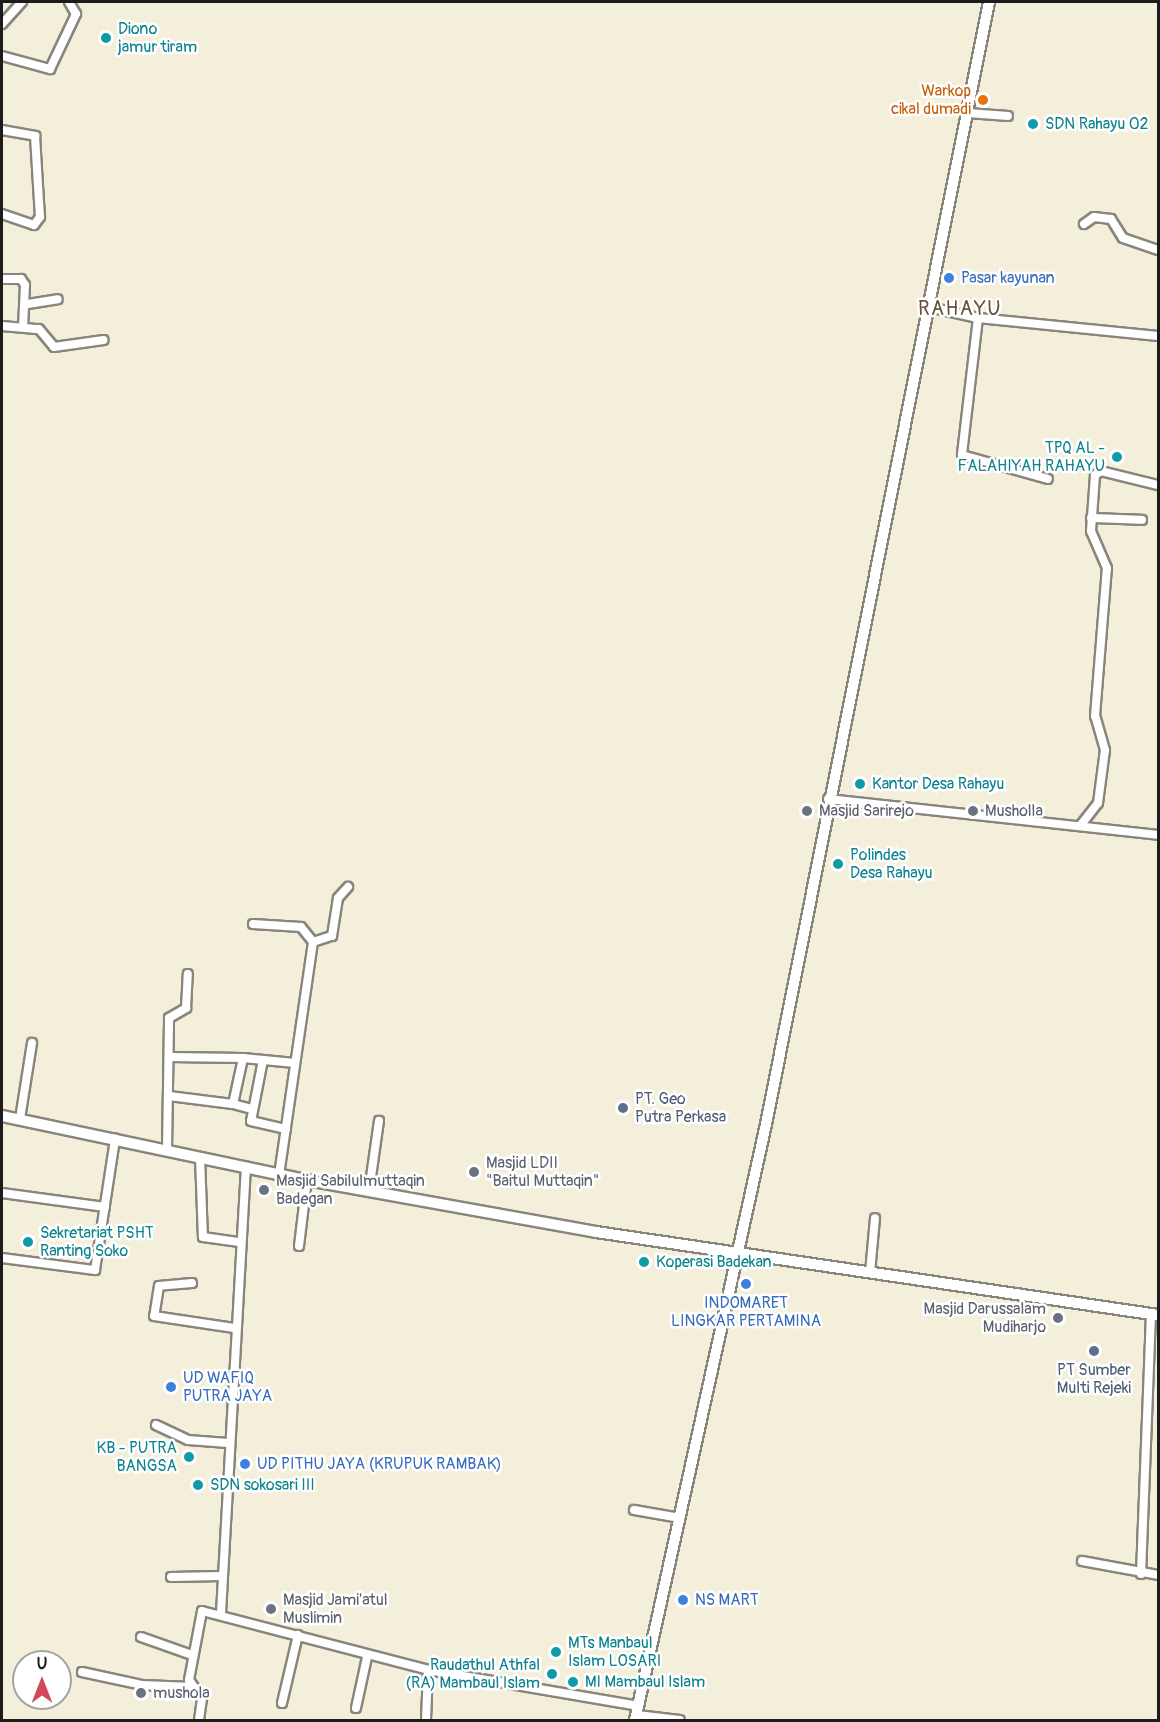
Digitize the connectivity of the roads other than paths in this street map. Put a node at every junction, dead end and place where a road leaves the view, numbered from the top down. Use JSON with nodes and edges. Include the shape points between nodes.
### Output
{"nodes":[{"id":1,"x":22,"y":2,"type":"edge"},
{"id":2,"x":69,"y":2,"type":"edge"},
{"id":3,"x":989,"y":2,"type":"edge"},
{"id":4,"x":2,"y":24,"type":"edge"},
{"id":5,"x":2,"y":56,"type":"edge"},
{"id":6,"x":968,"y":113,"type":"junction"},
{"id":7,"x":1008,"y":116,"type":"dead end"},
{"id":8,"x":2,"y":130,"type":"edge"},
{"id":9,"x":2,"y":214,"type":"edge"},
{"id":10,"x":1084,"y":224,"type":"dead end"},
{"id":11,"x":1158,"y":250,"type":"edge"},
{"id":12,"x":4,"y":279,"type":"dead end"},
{"id":13,"x":58,"y":299,"type":"dead end"},
{"id":14,"x":28,"y":304,"type":"junction"},
{"id":15,"x":929,"y":307,"type":"junction"},
{"id":16,"x":978,"y":318,"type":"junction"},
{"id":17,"x":2,"y":326,"type":"edge"},
{"id":18,"x":23,"y":327,"type":"junction"},
{"id":19,"x":1158,"y":336,"type":"edge"},
{"id":20,"x":104,"y":339,"type":"dead end"},
{"id":21,"x":1048,"y":479,"type":"dead end"},
{"id":22,"x":1158,"y":485,"type":"edge"},
{"id":23,"x":1091,"y":518,"type":"junction"},
{"id":24,"x":1142,"y":520,"type":"dead end"},
{"id":25,"x":828,"y":800,"type":"junction"},
{"id":26,"x":1080,"y":826,"type":"junction"},
{"id":27,"x":1158,"y":835,"type":"edge"},
{"id":28,"x":348,"y":887,"type":"dead end"},
{"id":29,"x":253,"y":924,"type":"dead end"},
{"id":30,"x":313,"y":942,"type":"junction"},
{"id":31,"x":188,"y":974,"type":"dead end"},
{"id":32,"x":32,"y":1043,"type":"dead end"},
{"id":33,"x":169,"y":1057,"type":"junction"},
{"id":34,"x":243,"y":1058,"type":"junction"},
{"id":35,"x":263,"y":1060,"type":"junction"},
{"id":36,"x":295,"y":1063,"type":"junction"},
{"id":37,"x":169,"y":1096,"type":"junction"},
{"id":38,"x":233,"y":1104,"type":"junction"},
{"id":39,"x":252,"y":1109,"type":"junction"},
{"id":40,"x":2,"y":1116,"type":"edge"},
{"id":41,"x":20,"y":1119,"type":"junction"},
{"id":42,"x":379,"y":1122,"type":"dead end"},
{"id":43,"x":286,"y":1129,"type":"junction"},
{"id":44,"x":116,"y":1139,"type":"junction"},
{"id":45,"x":166,"y":1150,"type":"junction"},
{"id":46,"x":200,"y":1157,"type":"junction"},
{"id":47,"x":246,"y":1167,"type":"junction"},
{"id":48,"x":279,"y":1174,"type":"junction"},
{"id":49,"x":308,"y":1180,"type":"junction"},
{"id":50,"x":369,"y":1191,"type":"junction"},
{"id":51,"x":2,"y":1193,"type":"edge"},
{"id":52,"x":105,"y":1207,"type":"junction"},
{"id":53,"x":876,"y":1218,"type":"dead end"},
{"id":54,"x":238,"y":1242,"type":"junction"},
{"id":55,"x":299,"y":1246,"type":"dead end"},
{"id":56,"x":735,"y":1254,"type":"junction"},
{"id":57,"x":2,"y":1258,"type":"edge"},
{"id":58,"x":870,"y":1273,"type":"junction"},
{"id":59,"x":192,"y":1283,"type":"dead end"},
{"id":60,"x":1155,"y":1315,"type":"edge"},
{"id":61,"x":234,"y":1328,"type":"junction"},
{"id":62,"x":156,"y":1425,"type":"dead end"},
{"id":63,"x":228,"y":1443,"type":"junction"},
{"id":64,"x":634,"y":1510,"type":"dead end"},
{"id":65,"x":680,"y":1518,"type":"junction"},
{"id":66,"x":1082,"y":1561,"type":"dead end"},
{"id":67,"x":1141,"y":1574,"type":"junction"},
{"id":68,"x":1158,"y":1575,"type":"edge"},
{"id":69,"x":221,"y":1576,"type":"junction"},
{"id":70,"x":171,"y":1577,"type":"dead end"},
{"id":71,"x":221,"y":1613,"type":"junction"},
{"id":72,"x":298,"y":1635,"type":"junction"},
{"id":73,"x":141,"y":1637,"type":"dead end"},
{"id":74,"x":192,"y":1655,"type":"junction"},
{"id":75,"x":367,"y":1657,"type":"junction"},
{"id":76,"x":428,"y":1670,"type":"junction"},
{"id":77,"x":82,"y":1672,"type":"dead end"},
{"id":78,"x":193,"y":1687,"type":"junction"},
{"id":79,"x":282,"y":1703,"type":"dead end"},
{"id":80,"x":356,"y":1708,"type":"dead end"},
{"id":81,"x":637,"y":1714,"type":"edge"},
{"id":82,"x":199,"y":1720,"type":"edge"},
{"id":83,"x":426,"y":1720,"type":"edge"},
{"id":84,"x":680,"y":1720,"type":"edge"}],
"edges":[{"from":1,"to":4,"type":"street"},
{"from":2,"to":5,"type":"street","via":[[76,14],[50,69]]},
{"from":3,"to":6,"type":"street"},
{"from":6,"to":7,"type":"street"},
{"from":6,"to":15,"type":"street"},
{"from":8,"to":9,"type":"street","via":[[35,136],[40,217],[34,225]]},
{"from":10,"to":11,"type":"street","via":[[1094,218],[1111,219],[1123,238]]},
{"from":12,"to":14,"type":"street","via":[[22,280]]},
{"from":13,"to":14,"type":"street"},
{"from":14,"to":18,"type":"street"},
{"from":15,"to":16,"type":"street"},
{"from":15,"to":25,"type":"street"},
{"from":16,"to":19,"type":"street"},
{"from":16,"to":21,"type":"street","via":[[962,454]]},
{"from":17,"to":18,"type":"street"},
{"from":18,"to":20,"type":"street","via":[[43,332],[54,347]]},
{"from":22,"to":23,"type":"street","via":[[1099,471]]},
{"from":23,"to":24,"type":"street"},
{"from":23,"to":26,"type":"street","via":[[1093,543],[1107,568],[1095,716],[1105,750],[1098,803]]},
{"from":25,"to":26,"type":"street"},
{"from":25,"to":56,"type":"street","via":[[764,1132]]},
{"from":26,"to":27,"type":"street"},
{"from":28,"to":30,"type":"street","via":[[339,898],[332,936]]},
{"from":29,"to":30,"type":"street","via":[[301,927]]},
{"from":30,"to":36,"type":"street"},
{"from":31,"to":33,"type":"street","via":[[186,1008],[169,1018]]},
{"from":32,"to":41,"type":"street"},
{"from":33,"to":34,"type":"street"},
{"from":33,"to":37,"type":"street"},
{"from":34,"to":35,"type":"street"},
{"from":34,"to":38,"type":"street"},
{"from":35,"to":36,"type":"street"},
{"from":35,"to":39,"type":"street"},
{"from":36,"to":43,"type":"street"},
{"from":37,"to":38,"type":"street"},
{"from":37,"to":45,"type":"street"},
{"from":38,"to":39,"type":"street"},
{"from":39,"to":43,"type":"street","via":[[254,1124]]},
{"from":40,"to":41,"type":"street"},
{"from":41,"to":44,"type":"street"},
{"from":42,"to":50,"type":"street"},
{"from":43,"to":48,"type":"street"},
{"from":44,"to":45,"type":"street"},
{"from":44,"to":52,"type":"street"},
{"from":45,"to":46,"type":"street"},
{"from":46,"to":47,"type":"street"},
{"from":46,"to":54,"type":"street","via":[[203,1237]]},
{"from":47,"to":48,"type":"street"},
{"from":47,"to":54,"type":"street"},
{"from":48,"to":49,"type":"street"},
{"from":49,"to":50,"type":"street"},
{"from":49,"to":55,"type":"street"},
{"from":50,"to":56,"type":"street"},
{"from":51,"to":52,"type":"street"},
{"from":52,"to":57,"type":"street","via":[[94,1271]]},
{"from":53,"to":58,"type":"street"},
{"from":54,"to":61,"type":"street"},
{"from":56,"to":58,"type":"street"},
{"from":56,"to":65,"type":"street"},
{"from":58,"to":60,"type":"street"},
{"from":59,"to":61,"type":"street","via":[[159,1286],[154,1316]]},
{"from":60,"to":67,"type":"street"},
{"from":61,"to":63,"type":"street"},
{"from":62,"to":63,"type":"street","via":[[188,1440]]},
{"from":63,"to":69,"type":"street"},
{"from":64,"to":65,"type":"street"},
{"from":65,"to":81,"type":"street"},
{"from":66,"to":67,"type":"street"},
{"from":67,"to":68,"type":"street"},
{"from":69,"to":70,"type":"street"},
{"from":69,"to":71,"type":"street"},
{"from":71,"to":72,"type":"street"},
{"from":71,"to":74,"type":"street","via":[[199,1612]]},
{"from":72,"to":75,"type":"street"},
{"from":72,"to":79,"type":"street"},
{"from":73,"to":74,"type":"street"},
{"from":74,"to":78,"type":"street"},
{"from":75,"to":76,"type":"street"},
{"from":75,"to":80,"type":"street"},
{"from":76,"to":81,"type":"street"},
{"from":76,"to":83,"type":"street"},
{"from":77,"to":78,"type":"street","via":[[142,1685]]},
{"from":78,"to":82,"type":"street","via":[[202,1698]]},
{"from":81,"to":84,"type":"street"}]}
